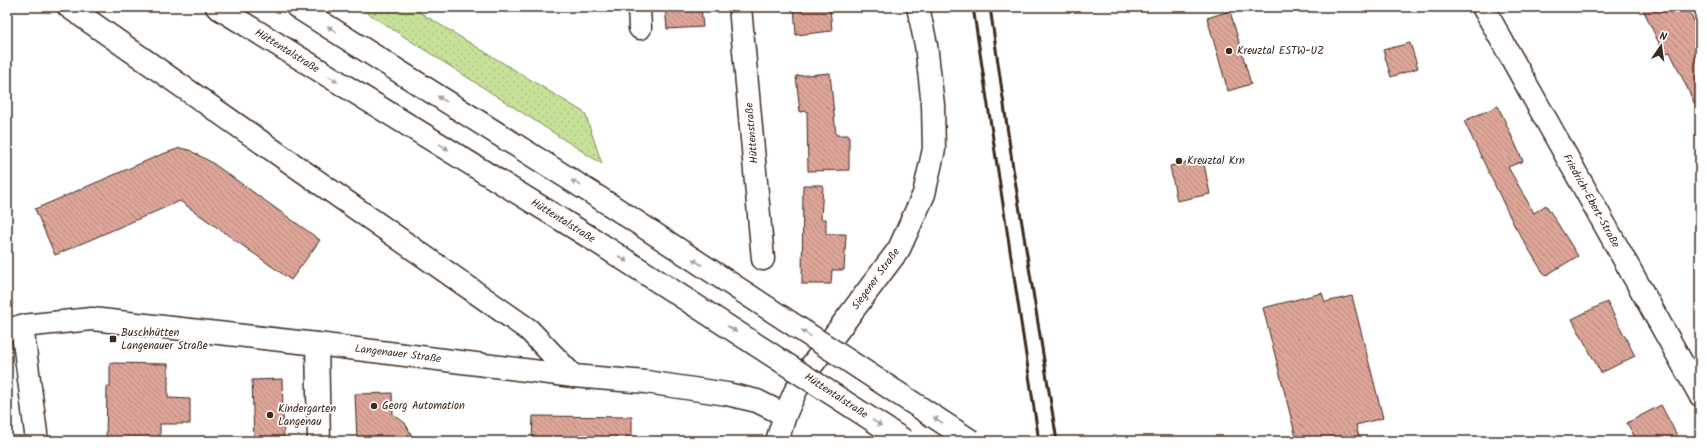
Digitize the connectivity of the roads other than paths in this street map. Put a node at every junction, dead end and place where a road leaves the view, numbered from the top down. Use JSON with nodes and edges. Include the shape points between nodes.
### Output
{"nodes":[{"id":1,"x":69,"y":7,"type":"edge"},
{"id":2,"x":217,"y":7,"type":"edge"},
{"id":3,"x":297,"y":7,"type":"edge"},
{"id":4,"x":740,"y":7,"type":"edge"},
{"id":5,"x":918,"y":7,"type":"edge"},
{"id":6,"x":1483,"y":7,"type":"edge"},
{"id":7,"x":763,"y":259,"type":"dead end"},
{"id":8,"x":15,"y":328,"type":"edge"},
{"id":9,"x":318,"y":344,"type":"junction"},
{"id":10,"x":573,"y":376,"type":"junction"},
{"id":11,"x":1700,"y":395,"type":"edge"},
{"id":12,"x":785,"y":415,"type":"junction"},
{"id":13,"x":37,"y":441,"type":"edge"},
{"id":14,"x":320,"y":441,"type":"edge"},
{"id":15,"x":777,"y":441,"type":"edge"},
{"id":16,"x":905,"y":441,"type":"edge"},
{"id":17,"x":971,"y":441,"type":"edge"}],
"edges":[{"from":1,"to":10,"type":"main road","via":[[528,330]]},
{"from":2,"to":16,"type":"main road","name":"Hüttentalstraße","one_way":true,"bridge":true,"via":[[590,238]]},
{"from":17,"to":3,"type":"main road","one_way":true,"bridge":true,"via":[[609,204]]},
{"from":4,"to":7,"type":"main road","name":"Hüttenstraße"},
{"from":5,"to":12,"type":"main road","name":"Siegener Straße","via":[[926,45],[934,149],[924,194],[899,249],[809,369]]},
{"from":6,"to":11,"type":"main road","name":"Friedrich-Ebert-Straße"},
{"from":8,"to":9,"type":"main road","name":"Langenauer Straße","via":[[92,319]]},
{"from":8,"to":13,"type":"main road"},
{"from":9,"to":10,"type":"main road","name":"Langenauer Straße"},
{"from":9,"to":14,"type":"main road"},
{"from":10,"to":12,"type":"main road","name":"Langenauer Straße","via":[[646,382],[727,394],[757,401]]},
{"from":12,"to":15,"type":"main road","name":"Siegener Straße"}]}
